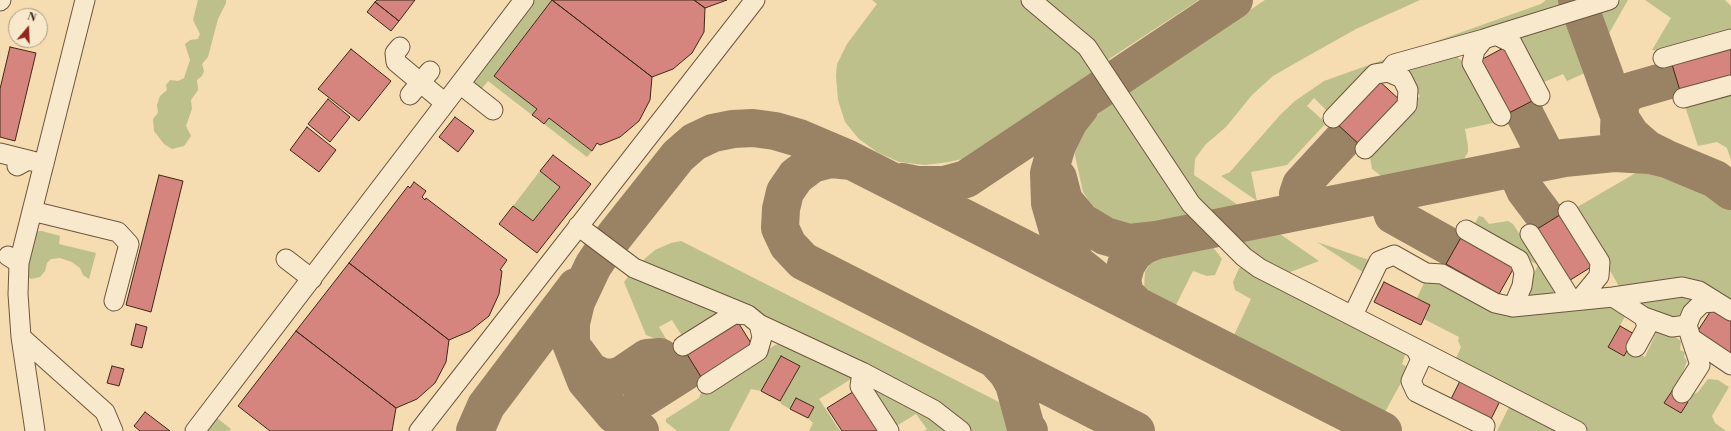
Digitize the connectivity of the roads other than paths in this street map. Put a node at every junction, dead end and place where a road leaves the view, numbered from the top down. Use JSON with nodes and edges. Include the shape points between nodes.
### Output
{"nodes":[{"id":1,"x":85,"y":0,"type":"edge"},
{"id":2,"x":524,"y":0,"type":"edge"},
{"id":3,"x":755,"y":0,"type":"edge"},
{"id":4,"x":1031,"y":0,"type":"edge"},
{"id":5,"x":1609,"y":0,"type":"edge"},
{"id":6,"x":1490,"y":37,"type":"junction"},
{"id":7,"x":1731,"y":39,"type":"edge"},
{"id":8,"x":400,"y":47,"type":"dead end"},
{"id":9,"x":1663,"y":58,"type":"dead end"},
{"id":10,"x":1388,"y":72,"type":"junction"},
{"id":11,"x":460,"y":84,"type":"junction"},
{"id":12,"x":1731,"y":84,"type":"edge"},
{"id":13,"x":1540,"y":96,"type":"dead end"},
{"id":14,"x":1683,"y":98,"type":"dead end"},
{"id":15,"x":446,"y":103,"type":"junction"},
{"id":16,"x":493,"y":110,"type":"dead end"},
{"id":17,"x":1501,"y":116,"type":"dead end"},
{"id":18,"x":1333,"y":118,"type":"dead end"},
{"id":19,"x":1366,"y":148,"type":"dead end"},
{"id":20,"x":0,"y":152,"type":"edge"},
{"id":21,"x":30,"y":163,"type":"junction"},
{"id":22,"x":32,"y":211,"type":"junction"},
{"id":23,"x":1568,"y":211,"type":"dead end"},
{"id":24,"x":578,"y":226,"type":"junction"},
{"id":25,"x":1466,"y":230,"type":"dead end"},
{"id":26,"x":1530,"y":234,"type":"dead end"},
{"id":27,"x":286,"y":259,"type":"dead end"},
{"id":28,"x":312,"y":278,"type":"junction"},
{"id":29,"x":1613,"y":297,"type":"junction"},
{"id":30,"x":1576,"y":300,"type":"junction"},
{"id":31,"x":114,"y":301,"type":"dead end"},
{"id":32,"x":1724,"y":306,"type":"edge"},
{"id":33,"x":1514,"y":307,"type":"junction"},
{"id":34,"x":1353,"y":315,"type":"junction"},
{"id":35,"x":1644,"y":317,"type":"junction"},
{"id":36,"x":754,"y":319,"type":"junction"},
{"id":37,"x":1689,"y":332,"type":"junction"},
{"id":38,"x":21,"y":337,"type":"junction"},
{"id":39,"x":683,"y":346,"type":"dead end"},
{"id":40,"x":1636,"y":347,"type":"dead end"},
{"id":41,"x":1415,"y":348,"type":"junction"},
{"id":42,"x":1731,"y":364,"type":"edge"},
{"id":43,"x":862,"y":372,"type":"junction"},
{"id":44,"x":707,"y":384,"type":"dead end"},
{"id":45,"x":1682,"y":393,"type":"dead end"},
{"id":46,"x":1485,"y":426,"type":"dead end"},
{"id":47,"x":35,"y":431,"type":"edge"},
{"id":48,"x":113,"y":431,"type":"edge"},
{"id":49,"x":195,"y":431,"type":"edge"},
{"id":50,"x":419,"y":431,"type":"edge"},
{"id":51,"x":889,"y":431,"type":"edge"},
{"id":52,"x":961,"y":431,"type":"edge"},
{"id":53,"x":1577,"y":431,"type":"edge"}],
"edges":[{"from":1,"to":21,"type":"lane","via":[[68,40]]},
{"from":2,"to":11,"type":"lane"},
{"from":3,"to":24,"type":"lane"},
{"from":4,"to":34,"type":"lane","via":[[1087,47],[1200,215],[1244,258],[1259,268]]},
{"from":5,"to":6,"type":"lane"},
{"from":6,"to":10,"type":"lane","via":[[1394,64]]},
{"from":6,"to":13,"type":"lane","via":[[1512,43]]},
{"from":6,"to":17,"type":"lane","via":[[1475,50],[1472,63]]},
{"from":7,"to":9,"type":"lane"},
{"from":8,"to":15,"type":"lane","via":[[395,53],[396,62]]},
{"from":10,"to":18,"type":"lane","via":[[1375,74]]},
{"from":10,"to":19,"type":"lane","via":[[1402,78],[1408,90],[1407,105]]},
{"from":11,"to":15,"type":"lane"},
{"from":11,"to":16,"type":"lane"},
{"from":12,"to":14,"type":"lane"},
{"from":15,"to":28,"type":"lane"},
{"from":20,"to":21,"type":"lane"},
{"from":21,"to":22,"type":"lane"},
{"from":22,"to":31,"type":"lane","via":[[118,232],[129,244]]},
{"from":22,"to":38,"type":"lane","via":[[14,260]]},
{"from":23,"to":30,"type":"lane","via":[[1600,262],[1599,276]]},
{"from":24,"to":36,"type":"lane","via":[[634,268]]},
{"from":24,"to":50,"type":"lane"},
{"from":25,"to":33,"type":"lane","via":[[1518,260],[1524,272]]},
{"from":26,"to":30,"type":"lane"},
{"from":27,"to":28,"type":"lane"},
{"from":28,"to":49,"type":"lane","via":[[210,400]]},
{"from":29,"to":30,"type":"lane"},
{"from":29,"to":32,"type":"lane","via":[[1682,287],[1698,290]]},
{"from":29,"to":35,"type":"lane"},
{"from":30,"to":33,"type":"lane"},
{"from":32,"to":37,"type":"lane","via":[[1702,303],[1692,312]]},
{"from":33,"to":34,"type":"lane","via":[[1495,303],[1442,274],[1426,273],[1394,256],[1379,261]]},
{"from":34,"to":41,"type":"lane"},
{"from":35,"to":37,"type":"lane"},
{"from":35,"to":40,"type":"lane","via":[[1647,327]]},
{"from":36,"to":39,"type":"lane","via":[[734,314]]},
{"from":36,"to":43,"type":"lane"},
{"from":36,"to":44,"type":"lane","via":[[762,337],[758,351]]},
{"from":37,"to":42,"type":"lane"},
{"from":37,"to":45,"type":"lane","via":[[1700,364]]},
{"from":38,"to":47,"type":"lane"},
{"from":38,"to":48,"type":"lane","via":[[105,412]]},
{"from":41,"to":46,"type":"lane","via":[[1420,359],[1411,381],[1416,392]]},
{"from":41,"to":53,"type":"lane"},
{"from":43,"to":51,"type":"lane","via":[[860,386]]},
{"from":43,"to":52,"type":"lane","via":[[934,410]]}]}
